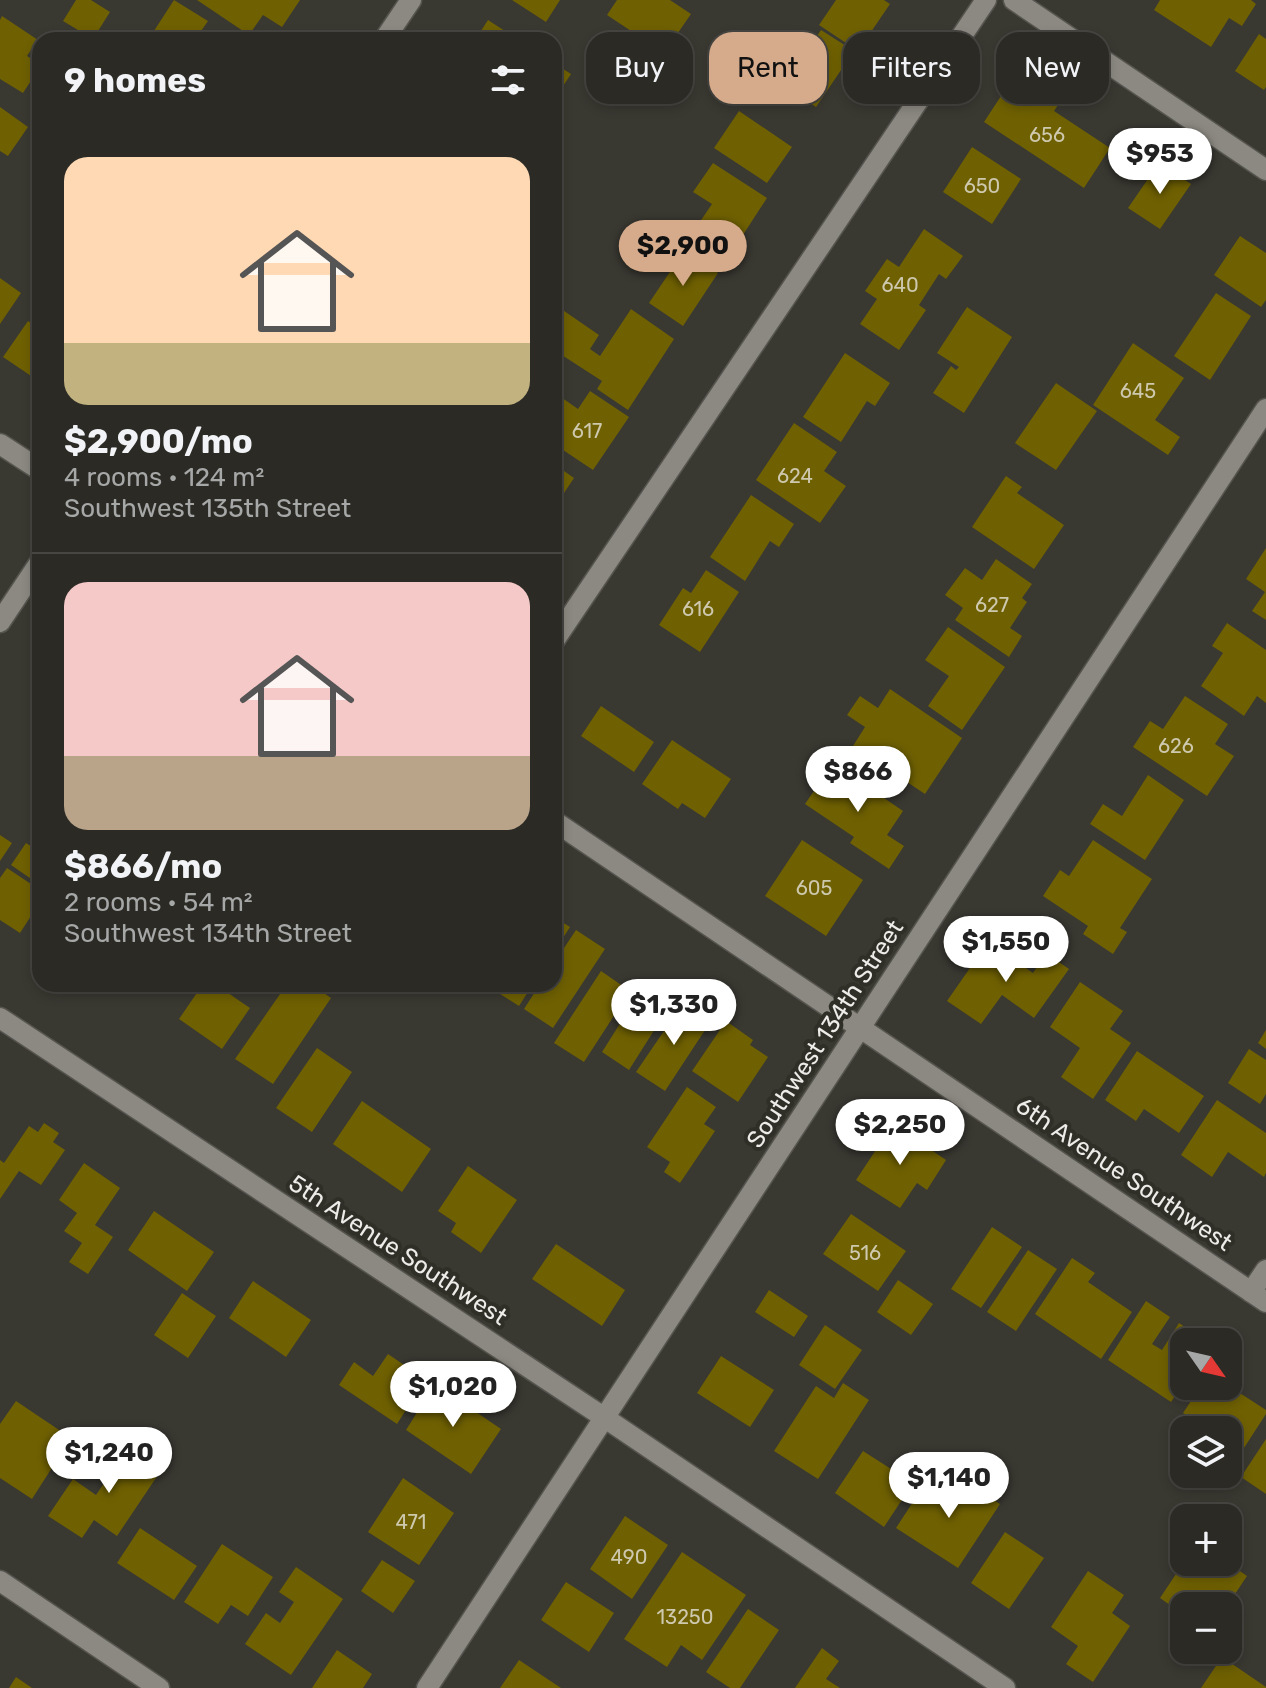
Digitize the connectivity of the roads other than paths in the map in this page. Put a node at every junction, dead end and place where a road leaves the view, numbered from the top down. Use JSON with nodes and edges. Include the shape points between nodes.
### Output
{"nodes":[{"id":1,"x":411,"y":0,"type":"edge"},
{"id":2,"x":986,"y":0,"type":"edge"},
{"id":3,"x":1014,"y":0,"type":"edge"},
{"id":4,"x":389,"y":32,"type":"edge"},
{"id":5,"x":1266,"y":170,"type":"edge"},
{"id":6,"x":1266,"y":409,"type":"edge"},
{"id":7,"x":0,"y":444,"type":"edge"},
{"id":8,"x":32,"y":465,"type":"edge"},
{"id":9,"x":32,"y":574,"type":"edge"},
{"id":10,"x":0,"y":622,"type":"edge"},
{"id":11,"x":562,"y":629,"type":"edge"},
{"id":12,"x":562,"y":826,"type":"edge"},
{"id":13,"x":0,"y":1018,"type":"edge"},
{"id":14,"x":860,"y":1027,"type":"junction"},
{"id":15,"x":1266,"y":1270,"type":"edge"},
{"id":16,"x":1259,"y":1297,"type":"edge"},
{"id":17,"x":605,"y":1418,"type":"junction"},
{"id":18,"x":0,"y":1581,"type":"edge"},
{"id":19,"x":159,"y":1688,"type":"edge"},
{"id":20,"x":427,"y":1688,"type":"edge"},
{"id":21,"x":1005,"y":1688,"type":"edge"}],
"edges":[{"from":1,"to":4,"type":"street"},
{"from":2,"to":11,"type":"street"},
{"from":3,"to":5,"type":"street"},
{"from":6,"to":14,"type":"street","name":"Southwest 134th Street"},
{"from":7,"to":8,"type":"street"},
{"from":9,"to":10,"type":"street"},
{"from":12,"to":14,"type":"street","name":"6th Avenue Southwest"},
{"from":13,"to":17,"type":"street","name":"5th Avenue Southwest"},
{"from":14,"to":16,"type":"street","name":"6th Avenue Southwest"},
{"from":14,"to":17,"type":"street","name":"Southwest 134th Street"},
{"from":15,"to":16,"type":"street"},
{"from":17,"to":20,"type":"street","name":"Southwest 134th Street"},
{"from":17,"to":21,"type":"street","name":"5th Avenue Southwest"},
{"from":18,"to":19,"type":"street"}]}
